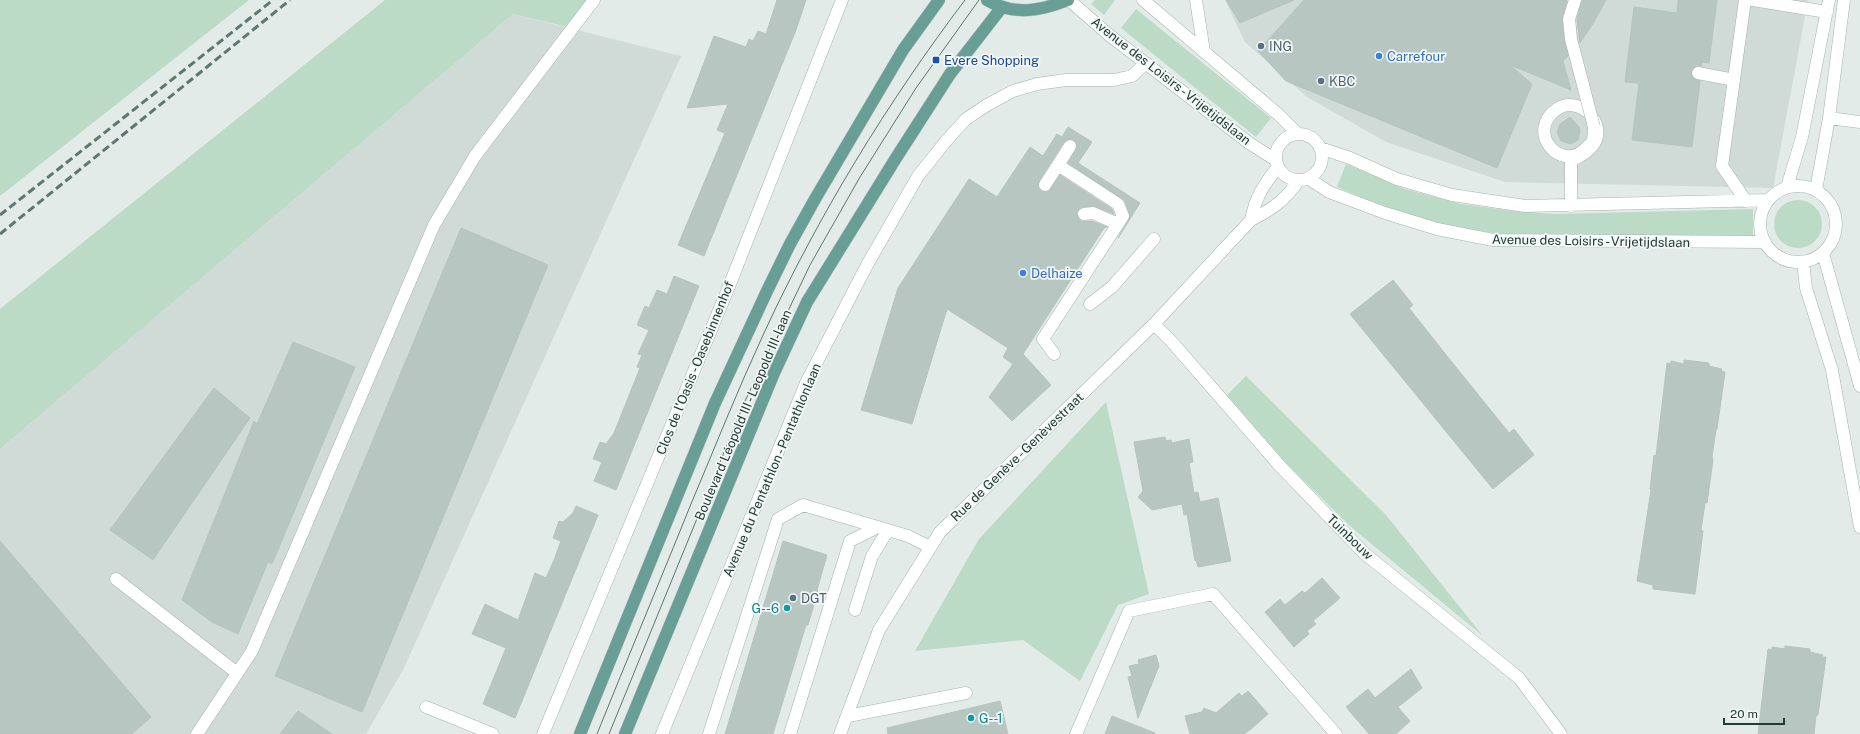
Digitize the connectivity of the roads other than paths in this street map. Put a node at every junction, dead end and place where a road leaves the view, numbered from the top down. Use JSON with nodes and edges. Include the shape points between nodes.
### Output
{"nodes":[{"id":1,"x":594,"y":0,"type":"edge"},
{"id":2,"x":842,"y":0,"type":"edge"},
{"id":3,"x":939,"y":0,"type":"edge"},
{"id":4,"x":987,"y":0,"type":"edge"},
{"id":5,"x":1068,"y":0,"type":"edge"},
{"id":6,"x":1143,"y":0,"type":"edge"},
{"id":7,"x":1196,"y":0,"type":"edge"},
{"id":8,"x":1575,"y":0,"type":"edge"},
{"id":9,"x":1745,"y":0,"type":"edge"},
{"id":10,"x":1753,"y":0,"type":"edge"},
{"id":11,"x":1830,"y":0,"type":"edge"},
{"id":12,"x":1844,"y":0,"type":"edge"},
{"id":13,"x":1002,"y":7,"type":"junction"},
{"id":14,"x":1827,"y":12,"type":"junction"},
{"id":15,"x":1204,"y":52,"type":"junction"},
{"id":16,"x":1146,"y":62,"type":"junction"},
{"id":17,"x":1698,"y":73,"type":"dead end"},
{"id":18,"x":1734,"y":80,"type":"junction"},
{"id":19,"x":1829,"y":118,"type":"junction"},
{"id":20,"x":1860,"y":122,"type":"edge"},
{"id":21,"x":1298,"y":134,"type":"junction"},
{"id":22,"x":1070,"y":146,"type":"dead end"},
{"id":23,"x":1320,"y":148,"type":"junction"},
{"id":24,"x":1277,"y":164,"type":"junction"},
{"id":25,"x":1058,"y":165,"type":"junction"},
{"id":26,"x":1303,"y":179,"type":"junction"},
{"id":27,"x":1046,"y":185,"type":"dead end"},
{"id":28,"x":1787,"y":187,"type":"junction"},
{"id":29,"x":1816,"y":190,"type":"junction"},
{"id":30,"x":1768,"y":200,"type":"junction"},
{"id":31,"x":1746,"y":201,"type":"junction"},
{"id":32,"x":1571,"y":206,"type":"junction"},
{"id":33,"x":1084,"y":214,"type":"dead end"},
{"id":34,"x":1251,"y":220,"type":"junction"},
{"id":35,"x":1118,"y":224,"type":"junction"},
{"id":36,"x":1154,"y":239,"type":"dead end"},
{"id":37,"x":1765,"y":242,"type":"junction"},
{"id":38,"x":1823,"y":253,"type":"junction"},
{"id":39,"x":1803,"y":262,"type":"junction"},
{"id":40,"x":1090,"y":304,"type":"dead end"},
{"id":41,"x":1154,"y":324,"type":"junction"},
{"id":42,"x":1054,"y":354,"type":"dead end"},
{"id":43,"x":1860,"y":386,"type":"edge"},
{"id":44,"x":1860,"y":527,"type":"edge"},
{"id":45,"x":883,"y":529,"type":"junction"},
{"id":46,"x":930,"y":547,"type":"junction"},
{"id":47,"x":116,"y":579,"type":"dead end"},
{"id":48,"x":856,"y":610,"type":"dead end"},
{"id":49,"x":237,"y":674,"type":"junction"},
{"id":50,"x":966,"y":693,"type":"dead end"},
{"id":51,"x":426,"y":707,"type":"dead end"},
{"id":52,"x":848,"y":716,"type":"junction"},
{"id":53,"x":197,"y":734,"type":"edge"},
{"id":54,"x":493,"y":734,"type":"edge"},
{"id":55,"x":544,"y":734,"type":"edge"},
{"id":56,"x":580,"y":734,"type":"edge"},
{"id":57,"x":625,"y":734,"type":"edge"},
{"id":58,"x":662,"y":734,"type":"edge"},
{"id":59,"x":709,"y":734,"type":"edge"},
{"id":60,"x":790,"y":734,"type":"edge"},
{"id":61,"x":840,"y":734,"type":"edge"},
{"id":62,"x":1076,"y":734,"type":"edge"},
{"id":63,"x":1336,"y":734,"type":"edge"},
{"id":64,"x":1561,"y":734,"type":"edge"}],
"edges":[{"from":1,"to":49,"type":"street","via":[[475,156],[434,225],[252,651]]},
{"from":2,"to":55,"type":"street","name":"Clos de l'Oasis - Oasebinnenhof","via":[[728,289]]},
{"from":3,"to":56,"type":"main road","name":"Boulevard Léopold III - Leopold III-laan","via":[[893,67],[812,205],[770,285],[715,403]]},
{"from":4,"to":13,"type":"main road"},
{"from":5,"to":13,"type":"main road","via":[[1047,8],[1025,11]]},
{"from":5,"to":16,"type":"street","name":"Avenue des Loisirs - Vrijetijdslaan"},
{"from":6,"to":15,"type":"street"},
{"from":7,"to":15,"type":"street"},
{"from":8,"to":32,"type":"street","bridge":true,"via":[[1569,19],[1571,39],[1594,127],[1592,142],[1582,152],[1571,156],[1560,155],[1548,146],[1543,132],[1547,118],[1558,108],[1573,105],[1588,111],[1597,124],[1596,140],[1586,153],[1571,160]]},
{"from":9,"to":18,"type":"street"},
{"from":10,"to":14,"type":"street"},
{"from":11,"to":14,"type":"street"},
{"from":12,"to":19,"type":"street"},
{"from":13,"to":57,"type":"main road","name":"Boulevard Léopold III - Leopold III-laan","via":[[950,74],[807,302],[774,373]]},
{"from":14,"to":28,"type":"street","via":[[1802,137]]},
{"from":15,"to":21,"type":"street"},
{"from":16,"to":24,"type":"street","name":"Avenue des Loisirs - Vrijetijdslaan"},
{"from":16,"to":58,"type":"street","name":"Avenue du Pentathlon - Pentathlonlaan","via":[[1132,76],[1114,80],[1066,80],[1013,91],[966,119],[918,176],[867,265],[806,383]]},
{"from":17,"to":18,"type":"street"},
{"from":18,"to":31,"type":"street","via":[[1722,166]]},
{"from":19,"to":20,"type":"street"},
{"from":19,"to":29,"type":"street"},
{"from":21,"to":23,"type":"street","via":[[1312,138]]},
{"from":21,"to":24,"type":"street","via":[[1291,135],[1279,145],[1276,152]]},
{"from":22,"to":25,"type":"street"},
{"from":23,"to":26,"type":"street","via":[[1322,156],[1318,169]]},
{"from":23,"to":32,"type":"street","via":[[1345,156],[1397,180],[1452,195],[1525,206]]},
{"from":24,"to":26,"type":"street","via":[[1287,176]]},
{"from":24,"to":34,"type":"street","via":[[1254,203]]},
{"from":25,"to":27,"type":"street"},
{"from":25,"to":35,"type":"street","via":[[1118,204],[1123,216]]},
{"from":26,"to":34,"type":"street","name":"Rue de Genève - Genèvestraat","via":[[1271,210]]},
{"from":26,"to":37,"type":"street","name":"Avenue des Loisirs - Vrijetijdslaan","via":[[1329,192],[1385,213],[1437,229],[1493,240]]},
{"from":28,"to":29,"type":"street","via":[[1802,186]]},
{"from":28,"to":30,"type":"street"},
{"from":29,"to":38,"type":"street","via":[[1832,205],[1837,220],[1832,242]]},
{"from":30,"to":31,"type":"street"},
{"from":30,"to":37,"type":"street","via":[[1760,220]]},
{"from":31,"to":32,"type":"street"},
{"from":33,"to":35,"type":"street","via":[[1093,213]]},
{"from":34,"to":41,"type":"street","name":"Rue de Genève - Genèvestraat"},
{"from":35,"to":42,"type":"street","via":[[1043,339]]},
{"from":36,"to":40,"type":"street","via":[[1112,287]]},
{"from":37,"to":39,"type":"street","via":[[1781,258]]},
{"from":38,"to":39,"type":"street"},
{"from":38,"to":43,"type":"street"},
{"from":39,"to":44,"type":"street","via":[[1806,288],[1832,370]]},
{"from":41,"to":46,"type":"street","name":"Rue de Genève - Genèvestraat","via":[[940,532]]},
{"from":41,"to":64,"type":"street","name":"Tuinbouw","via":[[1279,464],[1364,553],[1519,678]]},
{"from":45,"to":46,"type":"street","via":[[908,536]]},
{"from":45,"to":48,"type":"street"},
{"from":45,"to":59,"type":"street","via":[[803,505],[778,519]]},
{"from":45,"to":60,"type":"street","via":[[850,540]]},
{"from":46,"to":52,"type":"street","name":"Rue de Genève - Genèvestraat","via":[[879,630]]},
{"from":47,"to":49,"type":"street"},
{"from":49,"to":53,"type":"street"},
{"from":50,"to":52,"type":"street"},
{"from":51,"to":54,"type":"street"},
{"from":52,"to":61,"type":"street","name":"Rue de Genève - Genèvestraat"},
{"from":62,"to":63,"type":"street","via":[[1128,611],[1213,594]]}]}
